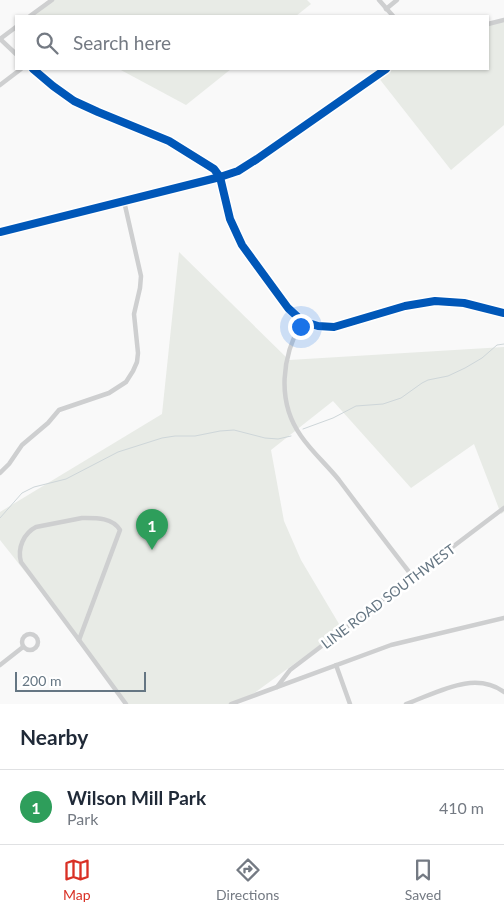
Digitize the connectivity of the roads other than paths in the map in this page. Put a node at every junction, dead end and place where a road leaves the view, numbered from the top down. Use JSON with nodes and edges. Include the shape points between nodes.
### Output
{"nodes":[{"id":1,"x":52,"y":0,"type":"edge"},
{"id":2,"x":379,"y":0,"type":"edge"},
{"id":3,"x":397,"y":0,"type":"edge"},
{"id":4,"x":386,"y":9,"type":"junction"},
{"id":5,"x":31,"y":15,"type":"edge"},
{"id":6,"x":391,"y":15,"type":"edge"},
{"id":7,"x":504,"y":20,"type":"edge"},
{"id":8,"x":489,"y":24,"type":"edge"},
{"id":9,"x":15,"y":28,"type":"edge"},
{"id":10,"x":0,"y":39,"type":"edge"},
{"id":11,"x":15,"y":53,"type":"edge"},
{"id":12,"x":20,"y":70,"type":"edge"},
{"id":13,"x":34,"y":70,"type":"edge"},
{"id":14,"x":385,"y":70,"type":"edge"},
{"id":15,"x":0,"y":85,"type":"edge"},
{"id":16,"x":220,"y":177,"type":"junction"},
{"id":17,"x":124,"y":201,"type":"junction"},
{"id":18,"x":0,"y":232,"type":"edge"},
{"id":19,"x":504,"y":312,"type":"edge"},
{"id":20,"x":302,"y":321,"type":"junction"},
{"id":21,"x":0,"y":473,"type":"edge"},
{"id":22,"x":504,"y":508,"type":"edge"},
{"id":23,"x":413,"y":577,"type":"junction"},
{"id":24,"x":504,"y":618,"type":"edge"},
{"id":25,"x":79,"y":640,"type":"junction"},
{"id":26,"x":23,"y":647,"type":"dead end"},
{"id":27,"x":0,"y":665,"type":"edge"},
{"id":28,"x":336,"y":665,"type":"junction"},
{"id":29,"x":277,"y":687,"type":"junction"},
{"id":30,"x":504,"y":692,"type":"edge"},
{"id":31,"x":126,"y":704,"type":"edge"},
{"id":32,"x":231,"y":704,"type":"edge"},
{"id":33,"x":350,"y":704,"type":"edge"},
{"id":34,"x":406,"y":704,"type":"edge"}],
"edges":[{"from":1,"to":5,"type":"street"},
{"from":2,"to":4,"type":"street"},
{"from":3,"to":4,"type":"street"},
{"from":4,"to":6,"type":"street"},
{"from":7,"to":8,"type":"street"},
{"from":9,"to":10,"type":"street"},
{"from":10,"to":11,"type":"street"},
{"from":12,"to":15,"type":"street"},
{"from":13,"to":16,"type":"street","via":[[74,101],[169,141],[214,169]]},
{"from":14,"to":16,"type":"street","via":[[257,159]]},
{"from":16,"to":17,"type":"street"},
{"from":16,"to":20,"type":"street","via":[[230,219],[242,245],[288,308]]},
{"from":17,"to":18,"type":"street"},
{"from":17,"to":21,"type":"street","via":[[141,276],[134,314],[138,353],[133,371],[115,390],[59,410],[22,445]]},
{"from":19,"to":20,"type":"street","via":[[464,303],[435,301],[334,327]]},
{"from":20,"to":23,"type":"street","via":[[284,374],[291,420]]},
{"from":22,"to":23,"type":"street","name":"LINE ROAD SOUTHWEST"},
{"from":23,"to":29,"type":"street","name":"LINE ROAD SOUTHWEST","via":[[290,670]]},
{"from":24,"to":28,"type":"street","via":[[416,638]]},
{"from":25,"to":25,"type":"street","via":[[20,562],[19,556],[25,535],[36,526],[102,518],[120,530]]},
{"from":25,"to":31,"type":"street"},
{"from":26,"to":27,"type":"street"},
{"from":28,"to":29,"type":"street"},
{"from":28,"to":33,"type":"street"},
{"from":29,"to":32,"type":"street"},
{"from":30,"to":34,"type":"street","via":[[491,684],[472,681]]}]}
